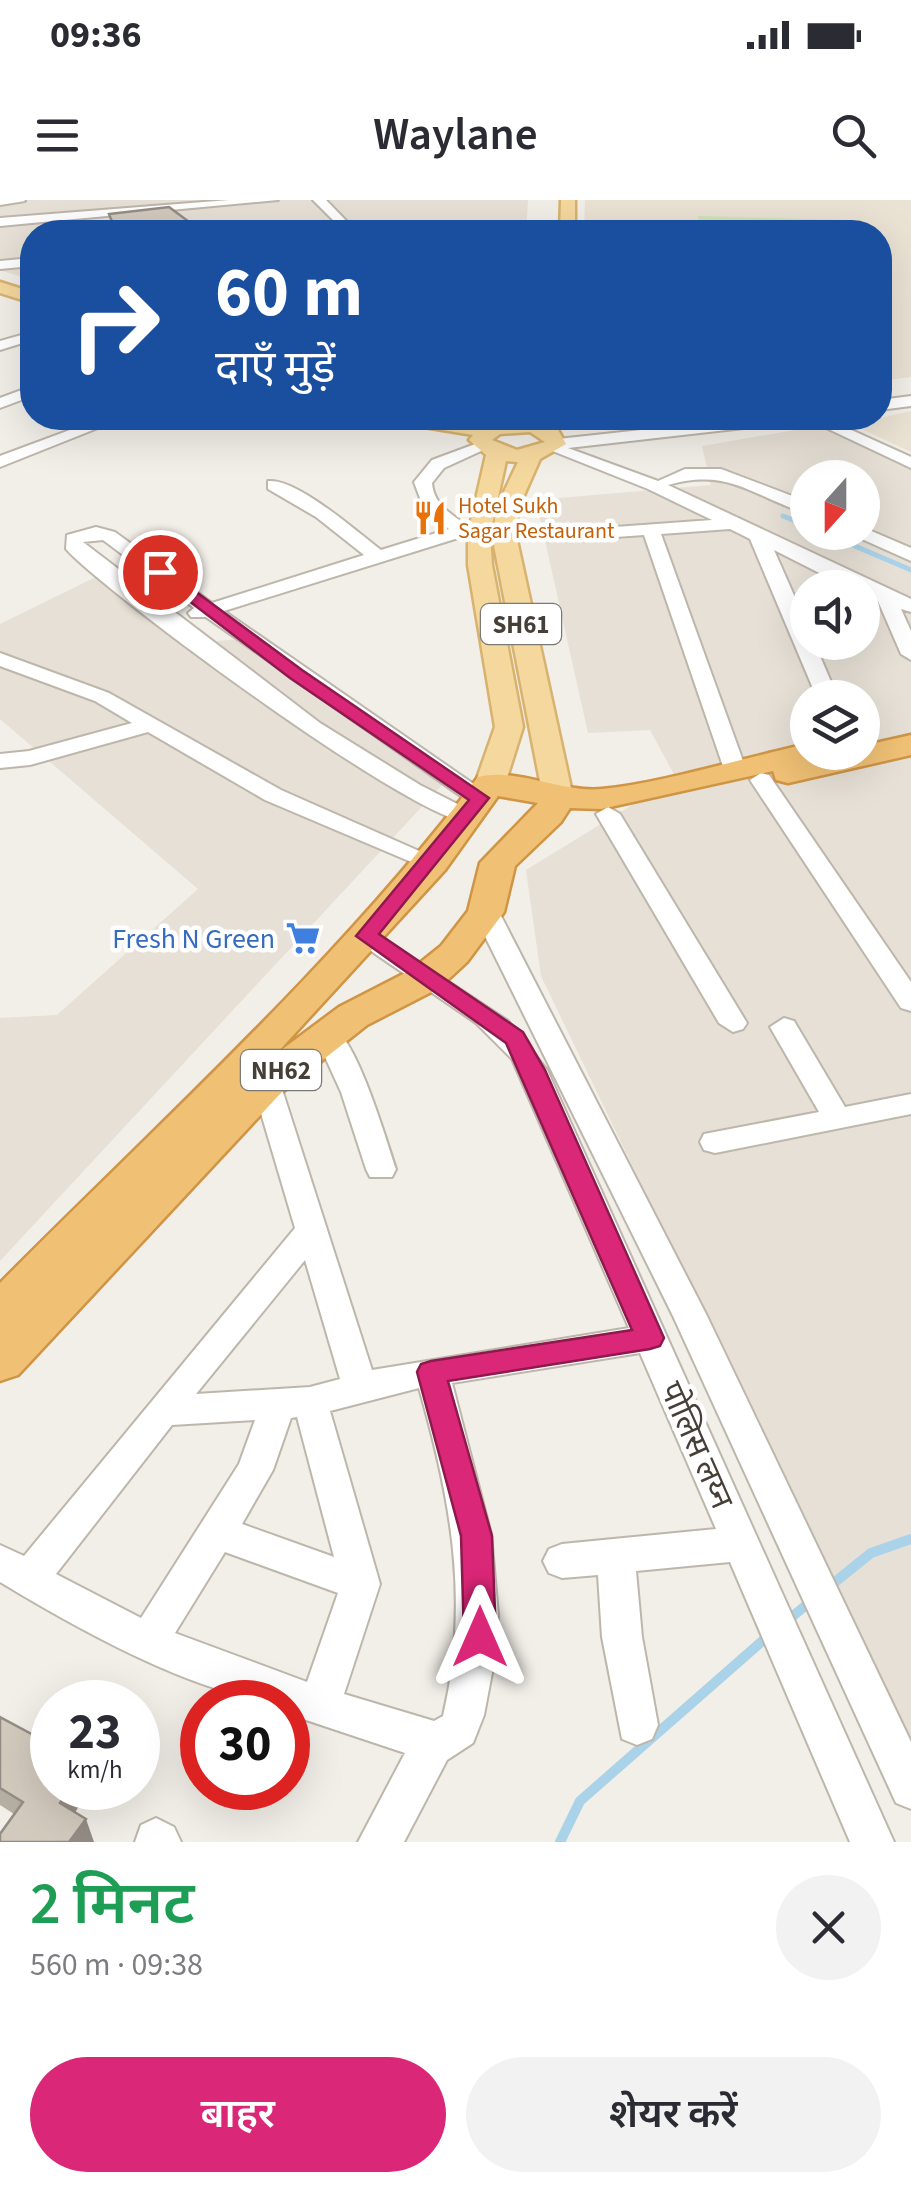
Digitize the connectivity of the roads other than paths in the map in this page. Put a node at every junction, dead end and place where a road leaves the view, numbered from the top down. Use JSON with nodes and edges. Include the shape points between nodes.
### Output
{"nodes":[{"id":1,"x":20,"y":200,"type":"edge"},
{"id":2,"x":272,"y":200,"type":"edge"},
{"id":3,"x":304,"y":200,"type":"edge"},
{"id":4,"x":319,"y":200,"type":"edge"},
{"id":5,"x":0,"y":202,"type":"edge"},
{"id":6,"x":118,"y":206,"type":"edge"},
{"id":7,"x":75,"y":215,"type":"junction"},
{"id":8,"x":30,"y":218,"type":"junction"},
{"id":9,"x":78,"y":220,"type":"edge"},
{"id":10,"x":323,"y":220,"type":"edge"},
{"id":11,"x":338,"y":220,"type":"edge"},
{"id":12,"x":0,"y":222,"type":"edge"},
{"id":13,"x":84,"y":430,"type":"edge"},
{"id":14,"x":462,"y":430,"type":"edge"},
{"id":15,"x":696,"y":430,"type":"edge"},
{"id":16,"x":838,"y":430,"type":"edge"},
{"id":17,"x":657,"y":435,"type":"junction"},
{"id":18,"x":490,"y":436,"type":"edge"},
{"id":19,"x":547,"y":438,"type":"edge"},
{"id":20,"x":0,"y":462,"type":"edge"},
{"id":21,"x":911,"y":463,"type":"edge"},
{"id":22,"x":666,"y":481,"type":"junction"},
{"id":23,"x":274,"y":485,"type":"dead end"},
{"id":24,"x":790,"y":501,"type":"edge"},
{"id":25,"x":733,"y":524,"type":"junction"},
{"id":26,"x":472,"y":528,"type":"junction"},
{"id":27,"x":651,"y":530,"type":"junction"},
{"id":28,"x":601,"y":533,"type":"dead end"},
{"id":29,"x":758,"y":538,"type":"junction"},
{"id":30,"x":880,"y":541,"type":"edge"},
{"id":31,"x":911,"y":555,"type":"edge"},
{"id":32,"x":378,"y":557,"type":"junction"},
{"id":33,"x":911,"y":596,"type":"edge"},
{"id":34,"x":886,"y":599,"type":"junction"},
{"id":35,"x":911,"y":606,"type":"edge"},
{"id":36,"x":211,"y":608,"type":"junction"},
{"id":37,"x":172,"y":621,"type":"junction"},
{"id":38,"x":911,"y":654,"type":"edge"},
{"id":39,"x":0,"y":659,"type":"edge"},
{"id":40,"x":820,"y":680,"type":"edge"},
{"id":41,"x":154,"y":724,"type":"junction"},
{"id":42,"x":911,"y":731,"type":"edge"},
{"id":43,"x":880,"y":737,"type":"edge"},
{"id":44,"x":911,"y":745,"type":"edge"},
{"id":45,"x":0,"y":761,"type":"edge"},
{"id":46,"x":790,"y":761,"type":"edge"},
{"id":47,"x":749,"y":776,"type":"junction"},
{"id":48,"x":478,"y":800,"type":"junction"},
{"id":49,"x":546,"y":813,"type":"junction"},
{"id":50,"x":608,"y":814,"type":"junction"},
{"id":51,"x":432,"y":862,"type":"junction"},
{"id":52,"x":486,"y":912,"type":"junction"},
{"id":53,"x":367,"y":936,"type":"junction"},
{"id":54,"x":900,"y":972,"type":"edge"},
{"id":55,"x":425,"y":980,"type":"junction"},
{"id":56,"x":911,"y":1002,"type":"edge"},
{"id":57,"x":733,"y":1023,"type":"dead end"},
{"id":58,"x":784,"y":1027,"type":"dead end"},
{"id":59,"x":328,"y":1033,"type":"junction"},
{"id":60,"x":266,"y":1082,"type":"junction"},
{"id":61,"x":911,"y":1104,"type":"edge"},
{"id":62,"x":836,"y":1118,"type":"junction"},
{"id":63,"x":715,"y":1142,"type":"dead end"},
{"id":64,"x":381,"y":1169,"type":"dead end"},
{"id":65,"x":313,"y":1228,"type":"junction"},
{"id":66,"x":0,"y":1314,"type":"edge"},
{"id":67,"x":650,"y":1338,"type":"junction"},
{"id":68,"x":0,"y":1361,"type":"edge"},
{"id":69,"x":431,"y":1372,"type":"junction"},
{"id":70,"x":360,"y":1387,"type":"junction"},
{"id":71,"x":294,"y":1404,"type":"junction"},
{"id":72,"x":162,"y":1411,"type":"junction"},
{"id":73,"x":220,"y":1532,"type":"junction"},
{"id":74,"x":747,"y":1554,"type":"junction"},
{"id":75,"x":616,"y":1556,"type":"junction"},
{"id":76,"x":562,"y":1561,"type":"dead end"},
{"id":77,"x":14,"y":1571,"type":"edge"},
{"id":78,"x":361,"y":1584,"type":"junction"},
{"id":79,"x":146,"y":1642,"type":"junction"},
{"id":80,"x":318,"y":1706,"type":"junction"},
{"id":81,"x":637,"y":1725,"type":"dead end"},
{"id":82,"x":434,"y":1742,"type":"junction"},
{"id":83,"x":911,"y":1788,"type":"edge"},
{"id":84,"x":380,"y":1842,"type":"edge"},
{"id":85,"x":872,"y":1842,"type":"edge"}],
"edges":[{"from":1,"to":5,"type":"street"},
{"from":1,"to":8,"type":"street"},
{"from":2,"to":6,"type":"street"},
{"from":3,"to":10,"type":"street"},
{"from":4,"to":11,"type":"street"},
{"from":6,"to":7,"type":"street"},
{"from":7,"to":8,"type":"street"},
{"from":7,"to":9,"type":"street"},
{"from":8,"to":12,"type":"street"},
{"from":13,"to":20,"type":"street"},
{"from":14,"to":18,"type":"main road"},
{"from":15,"to":17,"type":"street"},
{"from":16,"to":21,"type":"street"},
{"from":17,"to":19,"type":"street"},
{"from":17,"to":19,"type":"street"},
{"from":18,"to":19,"type":"main road"},
{"from":18,"to":19,"type":"main road"},
{"from":18,"to":26,"type":"main road","number":"SH61"},
{"from":18,"to":26,"type":"street","via":[[438,464],[423,482],[431,508]]},
{"from":19,"to":22,"type":"street"},
{"from":19,"to":25,"type":"street"},
{"from":19,"to":49,"type":"main road","number":"SH61","via":[[507,509],[505,540]]},
{"from":22,"to":24,"type":"street","via":[[716,470]]},
{"from":22,"to":33,"type":"street"},
{"from":23,"to":32,"type":"street"},
{"from":25,"to":27,"type":"street"},
{"from":25,"to":29,"type":"street"},
{"from":26,"to":32,"type":"street"},
{"from":26,"to":48,"type":"main road","number":"SH61","via":[[509,727]]},
{"from":27,"to":28,"type":"street"},
{"from":27,"to":47,"type":"street"},
{"from":29,"to":34,"type":"street"},
{"from":29,"to":40,"type":"street"},
{"from":30,"to":31,"type":"street"},
{"from":32,"to":36,"type":"street"},
{"from":34,"to":35,"type":"street"},
{"from":34,"to":38,"type":"street"},
{"from":36,"to":37,"type":"street"},
{"from":36,"to":37,"type":"street","via":[[109,536],[74,538],[74,549]]},
{"from":36,"to":48,"type":"street"},
{"from":37,"to":48,"type":"street","via":[[366,764]]},
{"from":39,"to":41,"type":"street"},
{"from":41,"to":45,"type":"street"},
{"from":41,"to":51,"type":"street","via":[[286,801]]},
{"from":42,"to":43,"type":"highway"},
{"from":44,"to":47,"type":"highway"},
{"from":46,"to":47,"type":"highway"},
{"from":47,"to":49,"type":"highway"},
{"from":47,"to":50,"type":"highway"},
{"from":47,"to":54,"type":"street"},
{"from":48,"to":49,"type":"highway"},
{"from":48,"to":51,"type":"highway","number":"NH62"},
{"from":49,"to":50,"type":"highway"},
{"from":49,"to":52,"type":"highway","number":"NH62","via":[[498,863]]},
{"from":50,"to":57,"type":"street"},
{"from":51,"to":53,"type":"highway","number":"NH62"},
{"from":52,"to":55,"type":"highway","number":"NH62"},
{"from":52,"to":83,"type":"street","via":[[690,1316]]},
{"from":53,"to":55,"type":"street","name":"पोलिस लय्न"},
{"from":53,"to":66,"type":"highway","number":"NH62"},
{"from":54,"to":56,"type":"street"},
{"from":55,"to":59,"type":"highway","number":"NH62"},
{"from":55,"to":67,"type":"street","name":"पोलिस लय्न","via":[[514,1038]]},
{"from":58,"to":62,"type":"street"},
{"from":59,"to":60,"type":"highway","number":"NH62"},
{"from":59,"to":64,"type":"street"},
{"from":60,"to":65,"type":"street"},
{"from":60,"to":68,"type":"highway","number":"NH62"},
{"from":61,"to":62,"type":"street"},
{"from":62,"to":63,"type":"street"},
{"from":65,"to":70,"type":"street"},
{"from":65,"to":72,"type":"street"},
{"from":67,"to":69,"type":"street"},
{"from":67,"to":74,"type":"street","name":"पोलिस लय्न"},
{"from":69,"to":70,"type":"street"},
{"from":69,"to":82,"type":"street","via":[[476,1536],[482,1610],[459,1730],[446,1742]]},
{"from":70,"to":71,"type":"street"},
{"from":71,"to":72,"type":"street"},
{"from":71,"to":73,"type":"street"},
{"from":71,"to":78,"type":"street"},
{"from":72,"to":77,"type":"street"},
{"from":73,"to":78,"type":"street"},
{"from":73,"to":79,"type":"street"},
{"from":74,"to":75,"type":"street"},
{"from":74,"to":85,"type":"street","name":"पोलिस लय्न"},
{"from":75,"to":76,"type":"street"},
{"from":75,"to":81,"type":"street"},
{"from":77,"to":79,"type":"street"},
{"from":78,"to":80,"type":"street"},
{"from":79,"to":80,"type":"street"},
{"from":80,"to":82,"type":"street"},
{"from":82,"to":84,"type":"street"}]}
